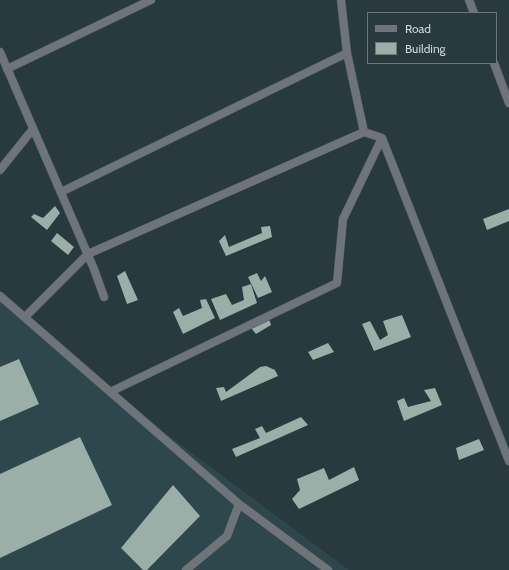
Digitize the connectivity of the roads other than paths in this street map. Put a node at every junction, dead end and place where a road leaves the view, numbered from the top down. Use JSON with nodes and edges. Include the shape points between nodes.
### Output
{"nodes":[{"id":1,"x":151,"y":0,"type":"edge"},
{"id":2,"x":341,"y":0,"type":"edge"},
{"id":3,"x":469,"y":0,"type":"edge"},
{"id":4,"x":474,"y":12,"type":"edge"},
{"id":5,"x":0,"y":52,"type":"edge"},
{"id":6,"x":347,"y":53,"type":"junction"},
{"id":7,"x":494,"y":64,"type":"edge"},
{"id":8,"x":7,"y":69,"type":"junction"},
{"id":9,"x":509,"y":103,"type":"edge"},
{"id":10,"x":34,"y":129,"type":"junction"},
{"id":11,"x":364,"y":132,"type":"junction"},
{"id":12,"x":382,"y":138,"type":"junction"},
{"id":13,"x":0,"y":170,"type":"edge"},
{"id":14,"x":61,"y":192,"type":"junction"},
{"id":15,"x":88,"y":254,"type":"junction"},
{"id":16,"x":0,"y":296,"type":"edge"},
{"id":17,"x":104,"y":297,"type":"dead end"},
{"id":18,"x":25,"y":317,"type":"junction"},
{"id":19,"x":110,"y":392,"type":"junction"},
{"id":20,"x":509,"y":461,"type":"edge"},
{"id":21,"x":239,"y":504,"type":"junction"},
{"id":22,"x":186,"y":570,"type":"edge"},
{"id":23,"x":328,"y":570,"type":"edge"}],
"edges":[{"from":1,"to":8,"type":"street"},
{"from":2,"to":6,"type":"street"},
{"from":3,"to":4,"type":"street"},
{"from":5,"to":8,"type":"street"},
{"from":6,"to":11,"type":"street"},
{"from":6,"to":14,"type":"street"},
{"from":7,"to":9,"type":"street"},
{"from":8,"to":10,"type":"street"},
{"from":10,"to":13,"type":"street"},
{"from":10,"to":14,"type":"street"},
{"from":11,"to":12,"type":"street"},
{"from":11,"to":15,"type":"street"},
{"from":12,"to":19,"type":"street","via":[[343,219],[337,283]]},
{"from":12,"to":20,"type":"street"},
{"from":14,"to":15,"type":"street"},
{"from":15,"to":17,"type":"street"},
{"from":15,"to":18,"type":"street"},
{"from":16,"to":18,"type":"street"},
{"from":18,"to":19,"type":"street"},
{"from":19,"to":21,"type":"street"},
{"from":21,"to":22,"type":"street","via":[[227,536]]},
{"from":21,"to":23,"type":"street"}]}
